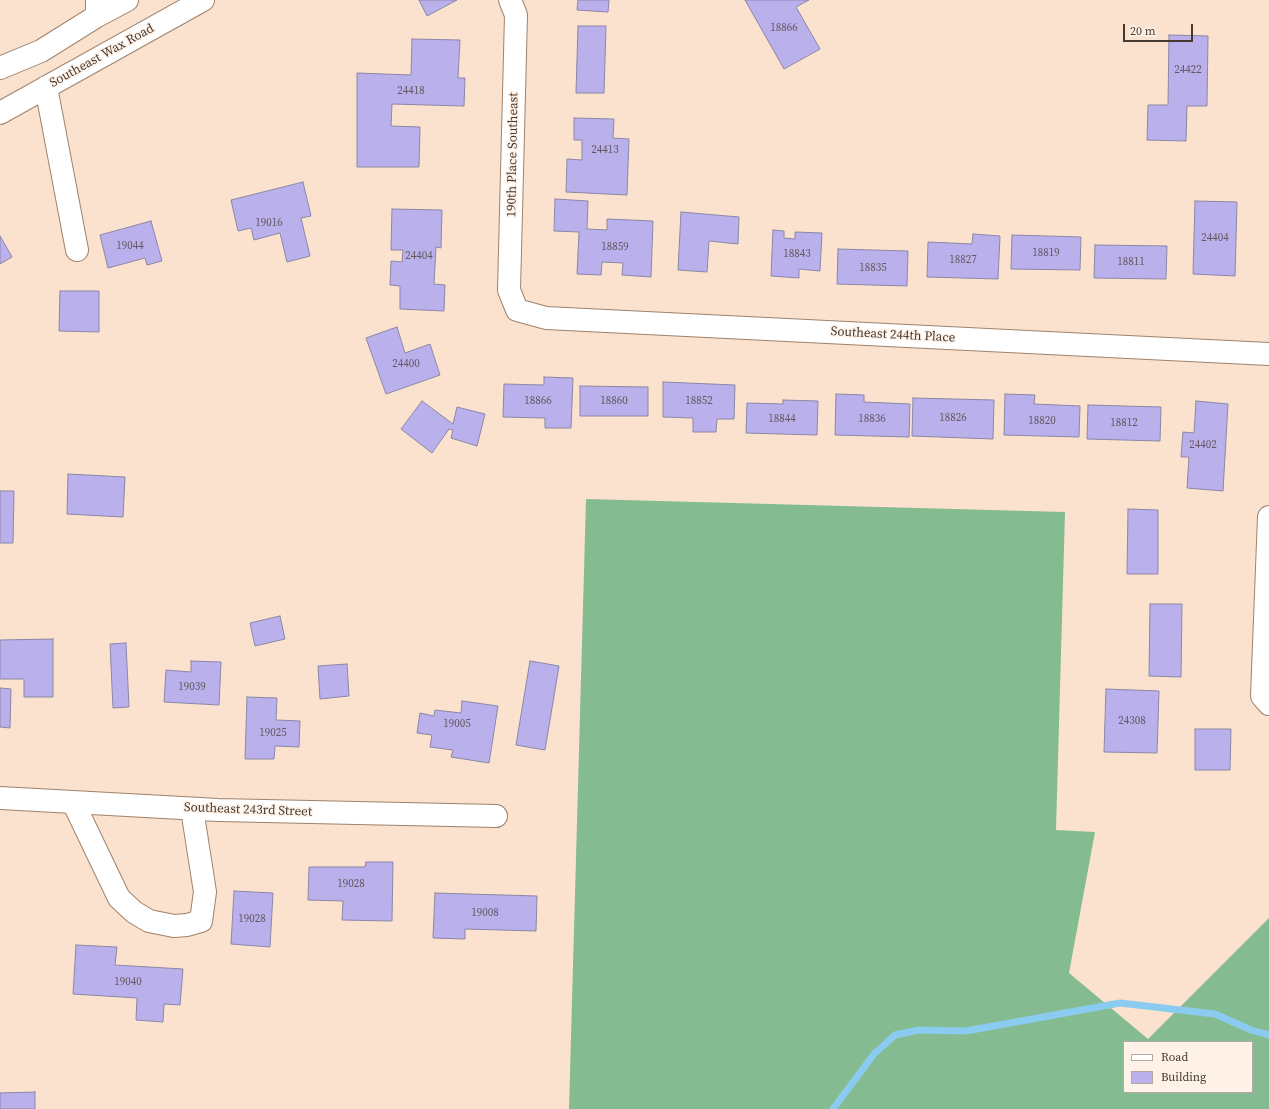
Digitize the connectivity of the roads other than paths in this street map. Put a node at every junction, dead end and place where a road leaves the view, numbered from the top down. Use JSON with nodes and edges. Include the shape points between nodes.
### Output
{"nodes":[{"id":1,"x":127,"y":0,"type":"edge"},
{"id":2,"x":203,"y":0,"type":"edge"},
{"id":3,"x":510,"y":0,"type":"edge"},
{"id":4,"x":97,"y":8,"type":"edge"},
{"id":5,"x":0,"y":68,"type":"edge"},
{"id":6,"x":46,"y":87,"type":"junction"},
{"id":7,"x":0,"y":113,"type":"edge"},
{"id":8,"x":77,"y":250,"type":"dead end"},
{"id":9,"x":517,"y":310,"type":"joint"},
{"id":10,"x":1269,"y":354,"type":"edge"},
{"id":11,"x":1269,"y":517,"type":"edge"},
{"id":12,"x":1269,"y":704,"type":"edge"},
{"id":13,"x":0,"y":798,"type":"edge"},
{"id":14,"x":73,"y":802,"type":"junction"},
{"id":15,"x":192,"y":809,"type":"junction"},
{"id":16,"x":496,"y":816,"type":"dead end"}],
"edges":[{"from":1,"to":4,"type":"street"},
{"from":2,"to":6,"type":"street","name":"Southeast Wax Road"},
{"from":3,"to":9,"type":"street","name":"190th Place Southeast","via":[[516,15],[509,290]]},
{"from":4,"to":5,"type":"street","via":[[41,51]]},
{"from":6,"to":7,"type":"street","name":"Southeast Wax Road"},
{"from":6,"to":8,"type":"street"},
{"from":9,"to":10,"type":"street","name":"Southeast 244th Place","via":[[546,318]]},
{"from":11,"to":12,"type":"street","via":[[1262,696]]},
{"from":13,"to":14,"type":"street","name":"Southeast 243rd Street"},
{"from":14,"to":15,"type":"street","name":"Southeast 243rd Street"},
{"from":14,"to":15,"type":"street","via":[[119,898],[149,921],[174,926],[201,921],[205,892]]},
{"from":15,"to":16,"type":"street","name":"Southeast 243rd Street"}]}
